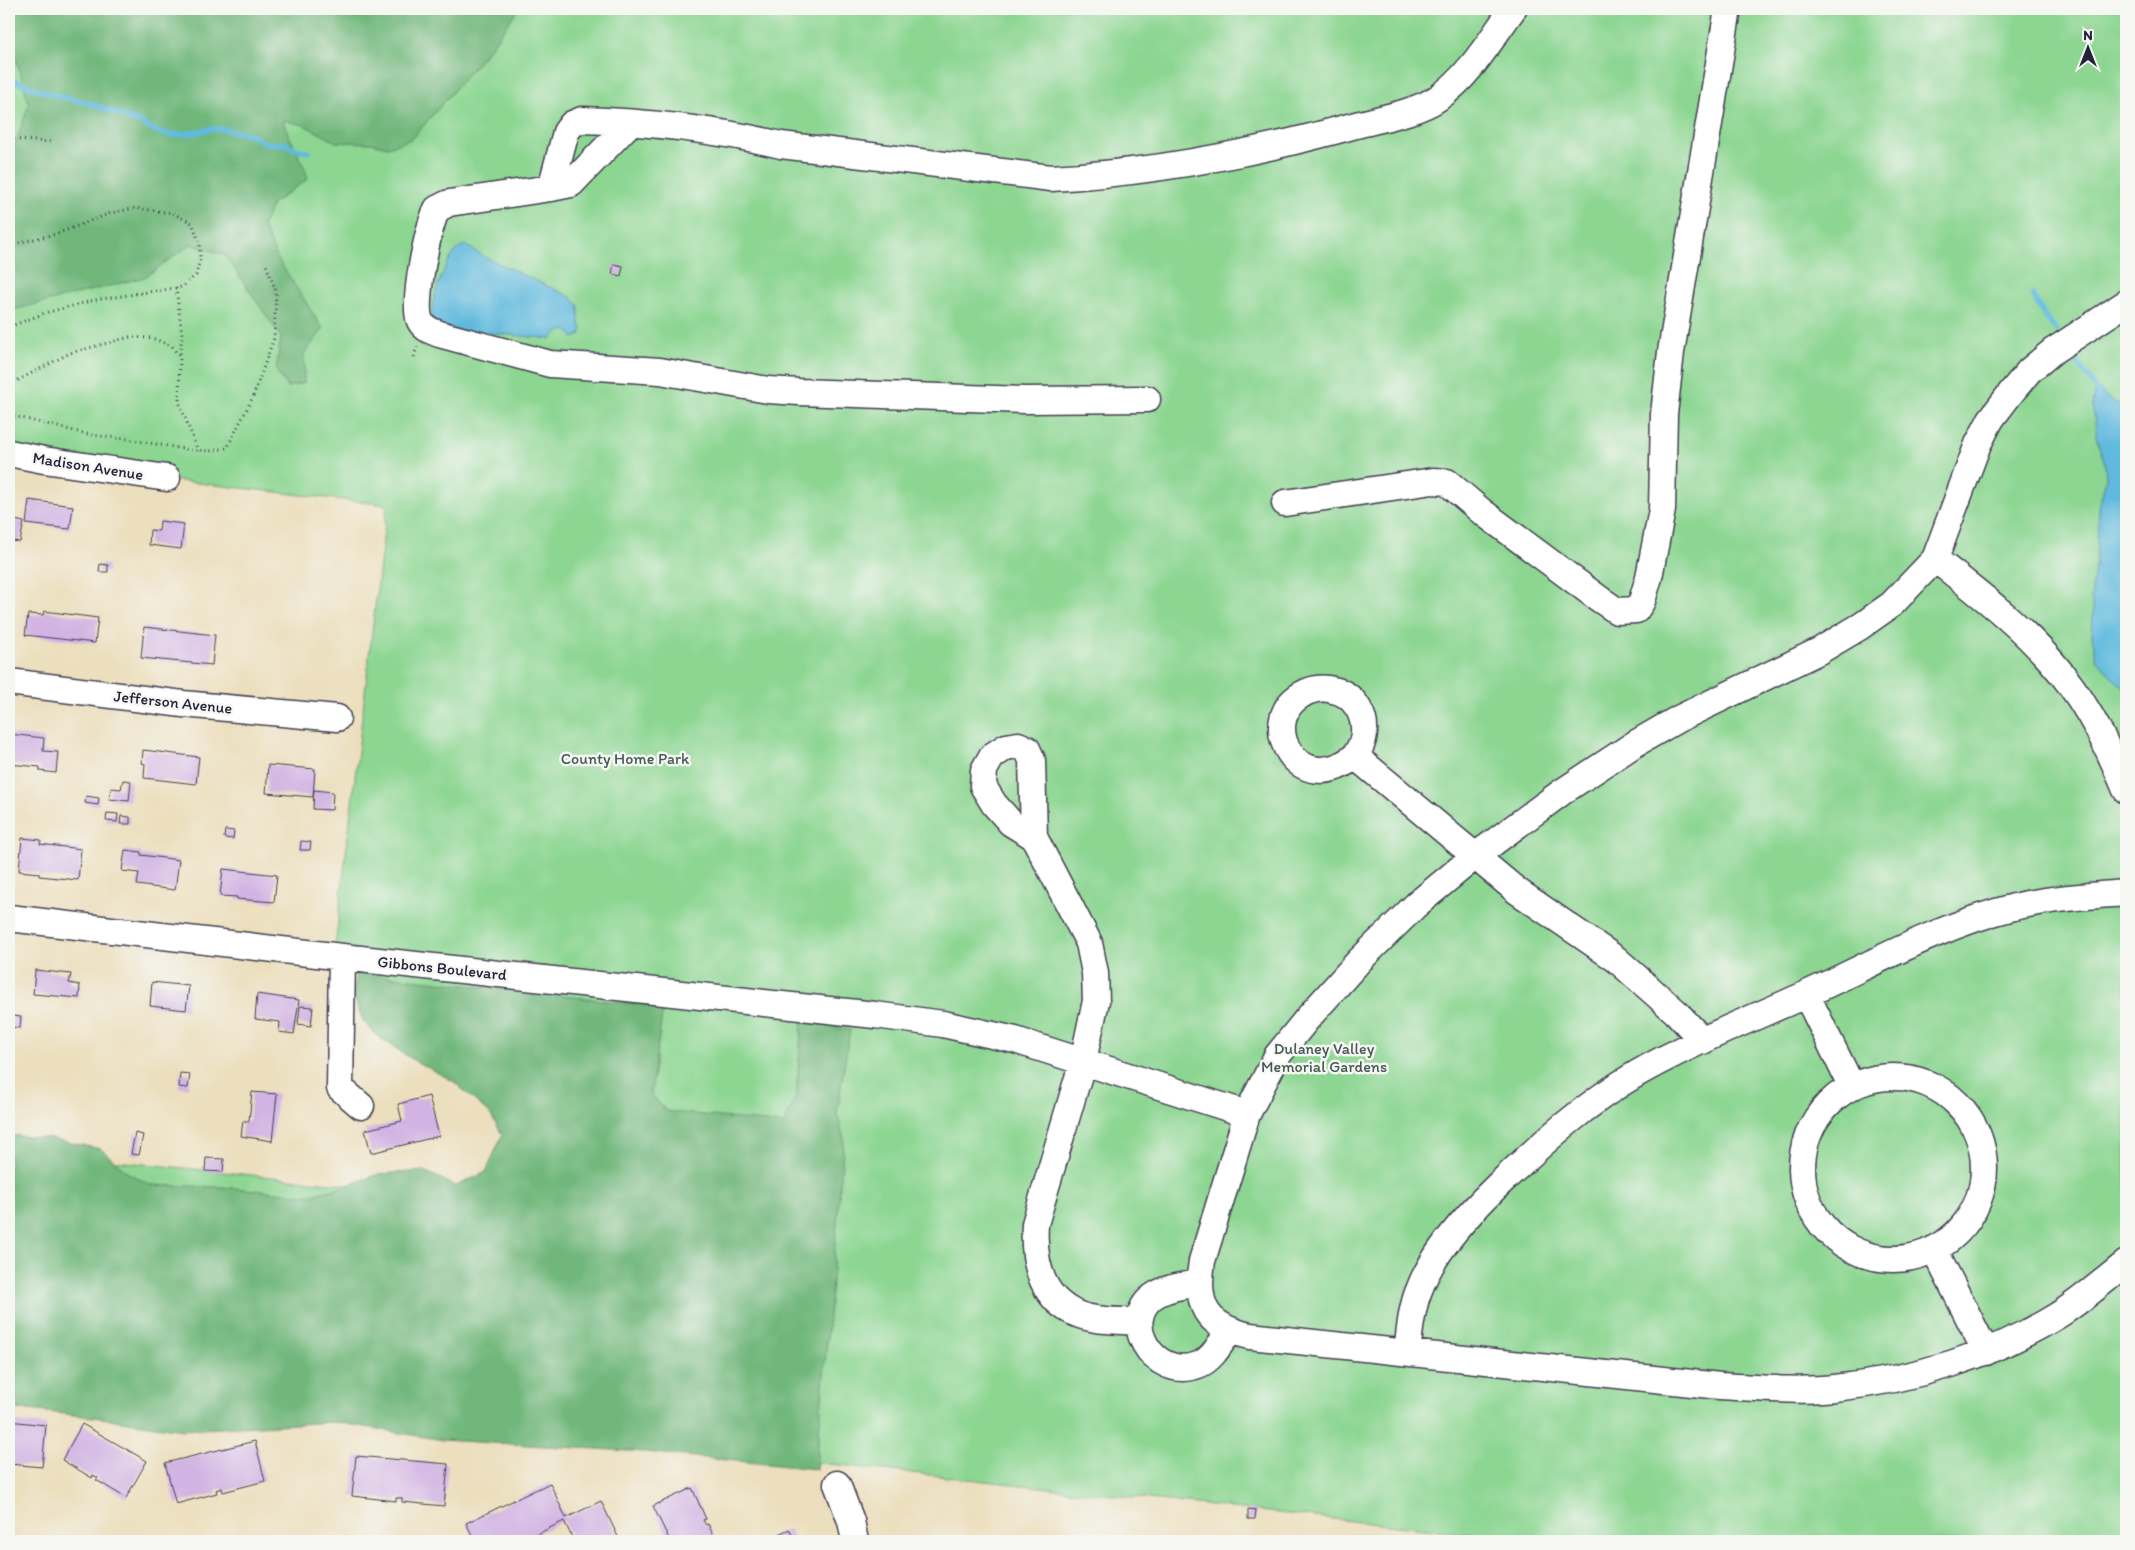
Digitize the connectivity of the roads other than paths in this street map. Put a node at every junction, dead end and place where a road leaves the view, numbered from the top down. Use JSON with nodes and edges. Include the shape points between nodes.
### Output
{"nodes":[{"id":1,"x":1513,"y":9,"type":"edge"},
{"id":2,"x":1728,"y":9,"type":"edge"},
{"id":3,"x":629,"y":124,"type":"junction"},
{"id":4,"x":551,"y":188,"type":"junction"},
{"id":5,"x":2126,"y":303,"type":"edge"},
{"id":6,"x":1147,"y":398,"type":"dead end"},
{"id":7,"x":9,"y":453,"type":"edge"},
{"id":8,"x":167,"y":478,"type":"dead end"},
{"id":9,"x":1284,"y":502,"type":"dead end"},
{"id":10,"x":1935,"y":559,"type":"junction"},
{"id":11,"x":9,"y":682,"type":"edge"},
{"id":12,"x":337,"y":718,"type":"dead end"},
{"id":13,"x":1355,"y":756,"type":"dead end"},
{"id":14,"x":2126,"y":790,"type":"edge"},
{"id":15,"x":1034,"y":837,"type":"dead end"},
{"id":16,"x":1474,"y":857,"type":"junction"},
{"id":17,"x":2126,"y":893,"type":"edge"},
{"id":18,"x":9,"y":918,"type":"edge"},
{"id":19,"x":342,"y":957,"type":"junction"},
{"id":20,"x":1806,"y":994,"type":"junction"},
{"id":21,"x":1703,"y":1041,"type":"junction"},
{"id":22,"x":1083,"y":1060,"type":"junction"},
{"id":23,"x":1852,"y":1086,"type":"junction"},
{"id":24,"x":360,"y":1106,"type":"dead end"},
{"id":25,"x":1248,"y":1114,"type":"junction"},
{"id":26,"x":1934,"y":1248,"type":"junction"},
{"id":27,"x":2126,"y":1263,"type":"edge"},
{"id":28,"x":1199,"y":1283,"type":"junction"},
{"id":29,"x":1139,"y":1322,"type":"junction"},
{"id":30,"x":1229,"y":1331,"type":"junction"},
{"id":31,"x":1407,"y":1352,"type":"junction"},
{"id":32,"x":1986,"y":1352,"type":"junction"},
{"id":33,"x":837,"y":1484,"type":"dead end"},
{"id":34,"x":855,"y":1541,"type":"edge"}],
"edges":[{"from":1,"to":3,"type":"street","via":[[1464,76],[1437,99],[1404,112],[1298,141],[1229,157],[1121,173],[1051,178]]},
{"from":2,"to":9,"type":"street","via":[[1671,352],[1664,414],[1662,510],[1650,577],[1636,610],[1616,611],[1447,482],[1433,481]]},
{"from":3,"to":4,"type":"street","via":[[571,184]]},
{"from":3,"to":4,"type":"street","via":[[582,120],[572,124],[566,132]]},
{"from":4,"to":6,"type":"street","via":[[470,199],[438,209],[428,235],[418,306],[424,327],[550,364],[660,371],[768,390],[1025,400]]},
{"from":5,"to":10,"type":"street","via":[[2053,351],[2029,371],[1991,419],[1978,444]]},
{"from":7,"to":8,"type":"street","name":"Madison Avenue"},
{"from":10,"to":14,"type":"street","via":[[2026,635],[2062,674],[2090,713]]},
{"from":10,"to":16,"type":"street","via":[[1892,604],[1860,626],[1819,651],[1678,719],[1633,745]]},
{"from":11,"to":12,"type":"street","name":"Jefferson Avenue","via":[[183,704]]},
{"from":13,"to":16,"type":"street"},
{"from":15,"to":22,"type":"street","via":[[1089,943],[1096,1001]]},
{"from":16,"to":21,"type":"street","via":[[1517,891],[1616,959],[1676,1012]]},
{"from":16,"to":25,"type":"street","via":[[1416,905],[1306,1019],[1277,1056]]},
{"from":17,"to":20,"type":"street","via":[[2062,899],[1969,921],[1906,946]]},
{"from":18,"to":19,"type":"street","name":"Gibbons Boulevard"},
{"from":19,"to":22,"type":"street","name":"Gibbons Boulevard","via":[[943,1024]]},
{"from":19,"to":24,"type":"street","via":[[340,1088]]},
{"from":20,"to":21,"type":"street"},
{"from":20,"to":23,"type":"street"},
{"from":21,"to":31,"type":"street","via":[[1638,1074],[1585,1109],[1528,1156],[1470,1212],[1438,1255],[1419,1289]]},
{"from":22,"to":25,"type":"street","name":"Gibbons Boulevard"},
{"from":22,"to":29,"type":"street","via":[[1034,1224],[1033,1249],[1044,1284],[1056,1301],[1071,1312],[1093,1318]]},
{"from":23,"to":26,"type":"street","via":[[1879,1078],[1904,1078],[1924,1083],[1943,1092],[1972,1122],[1984,1167],[1980,1192],[1960,1228]]},
{"from":23,"to":26,"type":"street","via":[[1833,1099],[1817,1117],[1805,1144],[1802,1167],[1804,1191],[1812,1211],[1839,1242],[1858,1252],[1882,1258],[1908,1258]]},
{"from":25,"to":28,"type":"street","via":[[1202,1261]]},
{"from":26,"to":32,"type":"street"},
{"from":27,"to":32,"type":"street","via":[[2061,1313]]},
{"from":28,"to":29,"type":"street","via":[[1156,1294],[1145,1307]]},
{"from":28,"to":30,"type":"street","via":[[1200,1299],[1210,1317]]},
{"from":29,"to":30,"type":"street","via":[[1143,1342],[1151,1353],[1179,1368],[1199,1364],[1213,1354]]},
{"from":30,"to":31,"type":"street","via":[[1250,1336]]},
{"from":31,"to":32,"type":"street","via":[[1720,1386],[1782,1389],[1832,1388],[1879,1382]]},
{"from":33,"to":34,"type":"street"}]}
